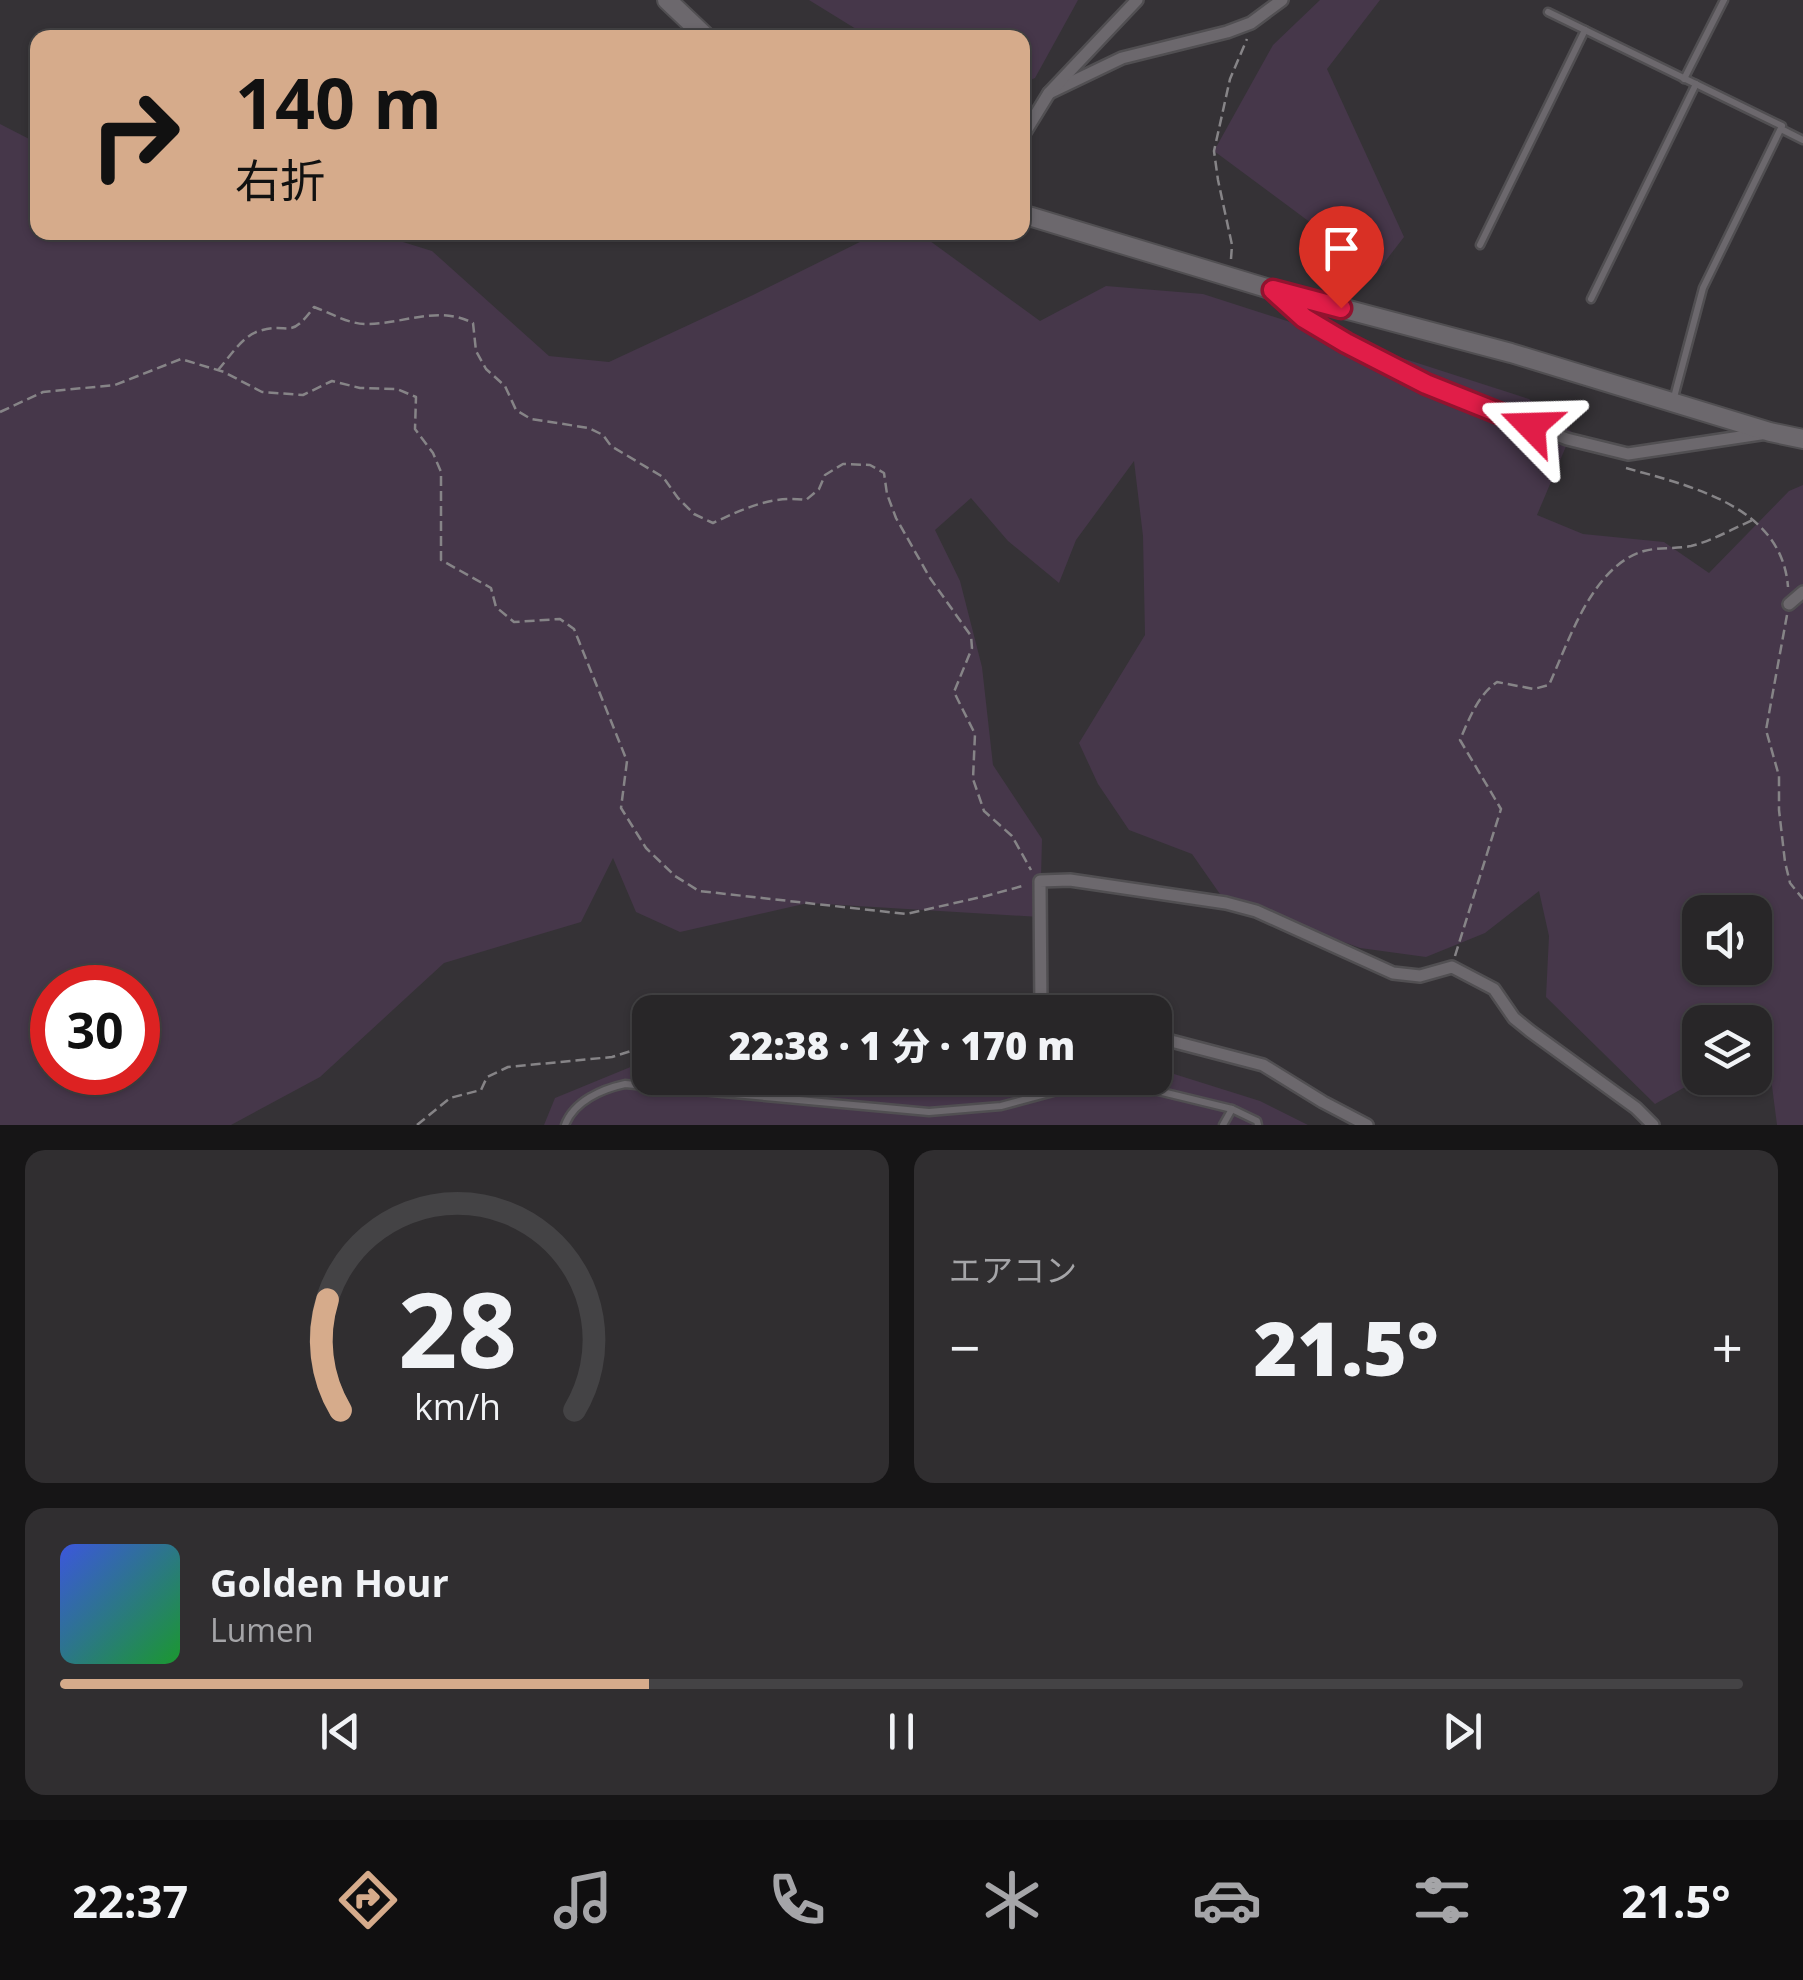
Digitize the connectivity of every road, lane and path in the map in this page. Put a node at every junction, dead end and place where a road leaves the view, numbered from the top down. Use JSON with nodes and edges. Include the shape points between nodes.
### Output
{"nodes":[{"id":1,"x":667,"y":0,"type":"edge"},
{"id":2,"x":1137,"y":0,"type":"edge"},
{"id":3,"x":1282,"y":0,"type":"edge"},
{"id":4,"x":1724,"y":0,"type":"edge"},
{"id":5,"x":1548,"y":12,"type":"dead end"},
{"id":6,"x":1251,"y":23,"type":"junction"},
{"id":7,"x":699,"y":30,"type":"edge"},
{"id":8,"x":1585,"y":30,"type":"junction"},
{"id":9,"x":1684,"y":79,"type":"junction"},
{"id":10,"x":1696,"y":84,"type":"junction"},
{"id":11,"x":1048,"y":93,"type":"junction"},
{"id":12,"x":1030,"y":124,"type":"edge"},
{"id":13,"x":1781,"y":129,"type":"junction"},
{"id":14,"x":1803,"y":140,"type":"edge"},
{"id":15,"x":1030,"y":216,"type":"edge"},
{"id":16,"x":1480,"y":245,"type":"dead end"},
{"id":17,"x":1230,"y":276,"type":"junction"},
{"id":18,"x":1273,"y":290,"type":"junction"},
{"id":19,"x":1591,"y":298,"type":"dead end"},
{"id":20,"x":218,"y":370,"type":"junction"},
{"id":21,"x":1673,"y":402,"type":"junction"},
{"id":22,"x":0,"y":412,"type":"edge"},
{"id":23,"x":1770,"y":432,"type":"junction"},
{"id":24,"x":1803,"y":439,"type":"edge"},
{"id":25,"x":1624,"y":468,"type":"dead end"},
{"id":26,"x":1754,"y":519,"type":"junction"},
{"id":27,"x":1803,"y":592,"type":"edge"},
{"id":28,"x":1789,"y":604,"type":"junction"},
{"id":29,"x":1040,"y":880,"type":"junction"},
{"id":30,"x":1803,"y":899,"type":"edge"},
{"id":31,"x":1452,"y":967,"type":"junction"},
{"id":32,"x":1041,"y":995,"type":"edge"},
{"id":33,"x":1172,"y":1040,"type":"edge"},
{"id":34,"x":632,"y":1050,"type":"edge"},
{"id":35,"x":1232,"y":1109,"type":"junction"},
{"id":36,"x":417,"y":1125,"type":"edge"},
{"id":37,"x":565,"y":1125,"type":"edge"},
{"id":38,"x":1223,"y":1125,"type":"edge"},
{"id":39,"x":1258,"y":1125,"type":"edge"},
{"id":40,"x":1367,"y":1125,"type":"edge"},
{"id":41,"x":1653,"y":1125,"type":"edge"}],
"edges":[{"from":1,"to":7,"type":"street"},
{"from":2,"to":11,"type":"street"},
{"from":3,"to":6,"type":"street"},
{"from":4,"to":9,"type":"lane"},
{"from":5,"to":8,"type":"lane"},
{"from":6,"to":11,"type":"street","via":[[1122,58]]},
{"from":6,"to":17,"type":"path","via":[[1214,151],[1232,244]]},
{"from":8,"to":9,"type":"lane"},
{"from":8,"to":16,"type":"lane"},
{"from":9,"to":10,"type":"lane"},
{"from":10,"to":13,"type":"lane"},
{"from":10,"to":19,"type":"lane"},
{"from":11,"to":12,"type":"street"},
{"from":13,"to":14,"type":"lane"},
{"from":13,"to":21,"type":"lane","via":[[1702,288]]},
{"from":15,"to":17,"type":"street"},
{"from":17,"to":18,"type":"street"},
{"from":18,"to":21,"type":"street"},
{"from":18,"to":23,"type":"street","via":[[1304,318],[1426,384],[1568,440],[1628,454]]},
{"from":20,"to":22,"type":"path","via":[[181,360],[115,385],[43,392]]},
{"from":20,"to":29,"type":"path","via":[[262,392],[303,395],[332,381],[416,397],[415,429],[441,472],[441,560],[491,588],[496,606],[514,622],[560,619],[574,629],[626,761],[621,808],[646,848],[675,876],[699,890],[906,914]]},
{"from":20,"to":29,"type":"path","via":[[255,332],[291,330],[314,307],[368,324],[458,315],[474,324],[476,351],[516,410],[603,436],[663,477],[694,514],[713,523],[750,505],[806,500],[844,464],[884,473],[896,518],[971,636],[954,692],[975,734],[973,779],[984,811],[1012,836]]},
{"from":21,"to":23,"type":"street"},
{"from":23,"to":24,"type":"street"},
{"from":25,"to":26,"type":"path","via":[[1718,497]]},
{"from":26,"to":28,"type":"path","via":[[1780,553]]},
{"from":26,"to":31,"type":"path","via":[[1693,546],[1643,551],[1623,562],[1585,604],[1549,686],[1497,682],[1488,688],[1460,740],[1501,810]]},
{"from":27,"to":28,"type":"street"},
{"from":28,"to":30,"type":"path","via":[[1766,730],[1779,776],[1784,862]]},
{"from":29,"to":31,"type":"street","via":[[1241,907],[1393,973],[1420,976]]},
{"from":29,"to":32,"type":"street"},
{"from":31,"to":41,"type":"street","via":[[1494,989],[1514,1018]]},
{"from":33,"to":40,"type":"street","via":[[1263,1065]]},
{"from":34,"to":36,"type":"path","via":[[508,1067],[488,1077],[481,1090],[450,1098]]},
{"from":35,"to":37,"type":"lane","via":[[1112,1080],[1002,1106],[929,1112],[626,1084],[591,1096]]},
{"from":35,"to":38,"type":"lane"},
{"from":35,"to":39,"type":"lane"}]}
